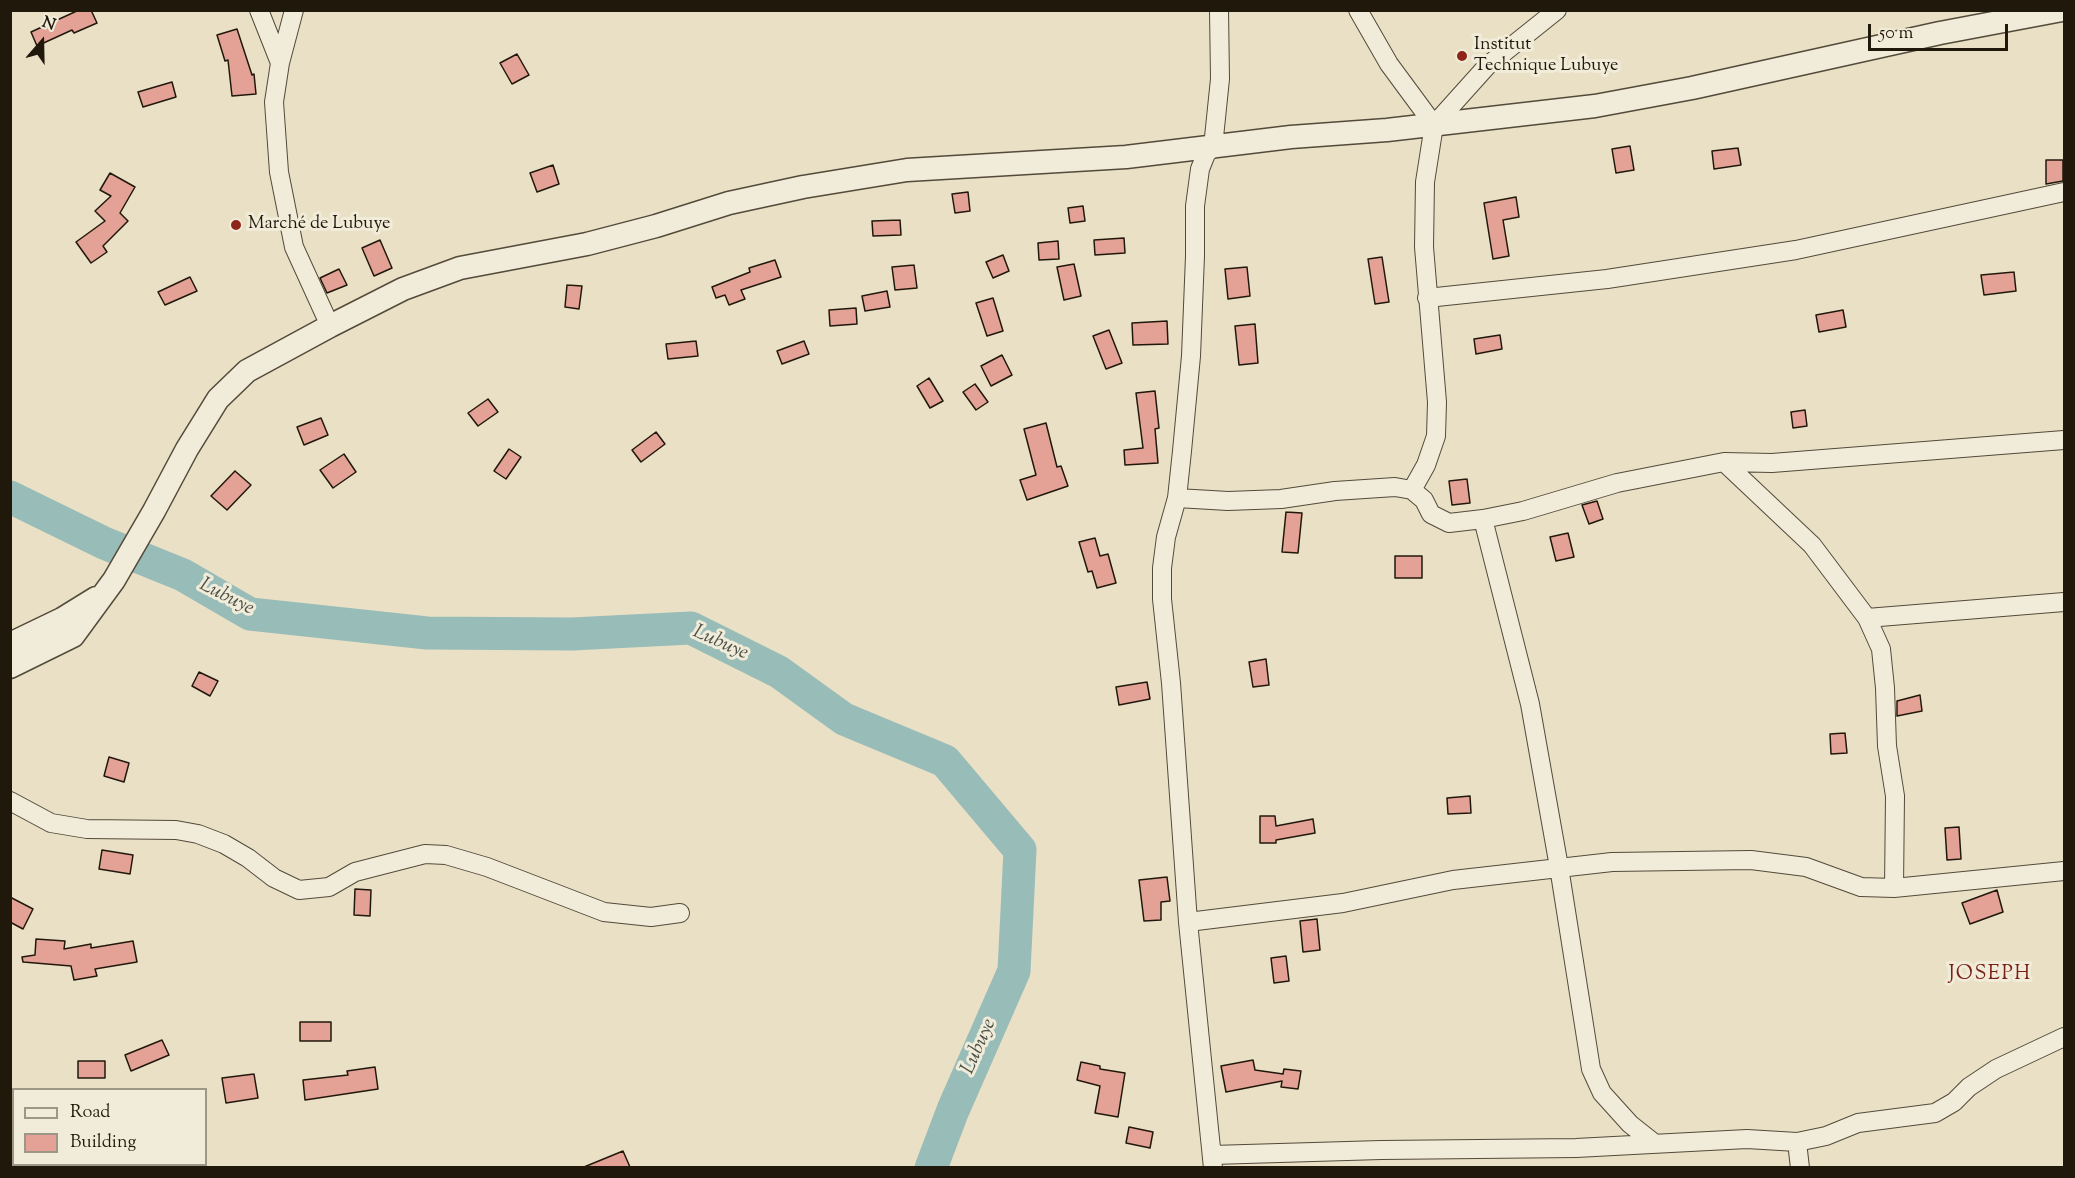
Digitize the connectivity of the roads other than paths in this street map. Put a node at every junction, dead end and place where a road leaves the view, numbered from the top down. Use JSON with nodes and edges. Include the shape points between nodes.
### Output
{"nodes":[{"id":1,"x":259,"y":10,"type":"edge"},
{"id":2,"x":294,"y":10,"type":"edge"},
{"id":3,"x":1219,"y":10,"type":"edge"},
{"id":4,"x":1358,"y":10,"type":"edge"},
{"id":5,"x":1557,"y":10,"type":"edge"},
{"id":6,"x":2062,"y":10,"type":"edge"},
{"id":7,"x":2005,"y":17,"type":"edge"},
{"id":8,"x":280,"y":63,"type":"junction"},
{"id":9,"x":1434,"y":124,"type":"junction"},
{"id":10,"x":1213,"y":147,"type":"junction"},
{"id":11,"x":2064,"y":192,"type":"edge"},
{"id":12,"x":1427,"y":298,"type":"junction"},
{"id":13,"x":330,"y":326,"type":"junction"},
{"id":14,"x":2064,"y":440,"type":"edge"},
{"id":15,"x":1724,"y":462,"type":"junction"},
{"id":16,"x":1412,"y":490,"type":"junction"},
{"id":17,"x":1177,"y":498,"type":"junction"},
{"id":18,"x":1484,"y":519,"type":"junction"},
{"id":19,"x":111,"y":585,"type":"junction"},
{"id":20,"x":2064,"y":602,"type":"edge"},
{"id":21,"x":1867,"y":618,"type":"junction"},
{"id":22,"x":10,"y":644,"type":"edge"},
{"id":23,"x":10,"y":667,"type":"edge"},
{"id":24,"x":10,"y":801,"type":"edge"},
{"id":25,"x":1559,"y":867,"type":"junction"},
{"id":26,"x":2064,"y":871,"type":"edge"},
{"id":27,"x":1894,"y":888,"type":"junction"},
{"id":28,"x":680,"y":913,"type":"dead end"},
{"id":29,"x":1188,"y":922,"type":"junction"},
{"id":30,"x":2064,"y":1037,"type":"edge"},
{"id":31,"x":1797,"y":1142,"type":"junction"},
{"id":32,"x":1654,"y":1143,"type":"junction"},
{"id":33,"x":1212,"y":1161,"type":"edge"},
{"id":34,"x":1800,"y":1167,"type":"edge"}],
"edges":[{"from":1,"to":8,"type":"street"},
{"from":2,"to":8,"type":"street"},
{"from":3,"to":10,"type":"street","via":[[1220,79]]},
{"from":4,"to":9,"type":"street","via":[[1389,64]]},
{"from":5,"to":9,"type":"street","via":[[1487,66]]},
{"from":6,"to":7,"type":"street"},
{"from":7,"to":9,"type":"street","via":[[1692,88],[1595,106]]},
{"from":8,"to":13,"type":"street","via":[[274,102],[279,172],[294,247]]},
{"from":9,"to":10,"type":"street"},
{"from":9,"to":12,"type":"street","via":[[1425,182]]},
{"from":10,"to":13,"type":"street","via":[[1125,157],[907,170],[803,186],[587,244],[460,268],[403,289]]},
{"from":10,"to":17,"type":"street","via":[[1200,169],[1195,206],[1191,356]]},
{"from":11,"to":12,"type":"street","via":[[1796,250],[1607,279]]},
{"from":12,"to":16,"type":"street","via":[[1437,402],[1436,436]]},
{"from":13,"to":19,"type":"street","via":[[247,371],[218,399]]},
{"from":14,"to":15,"type":"street","via":[[1772,464]]},
{"from":15,"to":18,"type":"street","via":[[1617,483]]},
{"from":15,"to":21,"type":"street","via":[[1812,545]]},
{"from":16,"to":17,"type":"street","via":[[1395,487],[1228,501]]},
{"from":16,"to":18,"type":"street","via":[[1424,500],[1431,514],[1449,523]]},
{"from":17,"to":29,"type":"street","via":[[1166,537],[1162,599]]},
{"from":18,"to":25,"type":"street","via":[[1530,704]]},
{"from":19,"to":22,"type":"street","via":[[62,619]]},
{"from":19,"to":23,"type":"street","via":[[73,636]]},
{"from":20,"to":21,"type":"street"},
{"from":21,"to":27,"type":"street","via":[[1881,649],[1885,688],[1887,746],[1895,796]]},
{"from":24,"to":28,"type":"street","via":[[51,823],[87,829],[176,830],[198,834],[224,844],[299,890],[329,887],[355,872],[425,854],[446,855],[604,912],[651,917]]},
{"from":25,"to":27,"type":"street","via":[[1612,862],[1751,860],[1806,867],[1861,887]]},
{"from":25,"to":29,"type":"street","via":[[1453,880],[1309,909]]},
{"from":25,"to":32,"type":"street","via":[[1591,1069],[1602,1093]]},
{"from":26,"to":27,"type":"street"},
{"from":29,"to":33,"type":"street"},
{"from":30,"to":31,"type":"street","via":[[1996,1069],[1935,1113],[1858,1123]]},
{"from":31,"to":32,"type":"street","via":[[1747,1138]]},
{"from":31,"to":34,"type":"street"},
{"from":32,"to":33,"type":"street","via":[[1381,1150]]}]}
